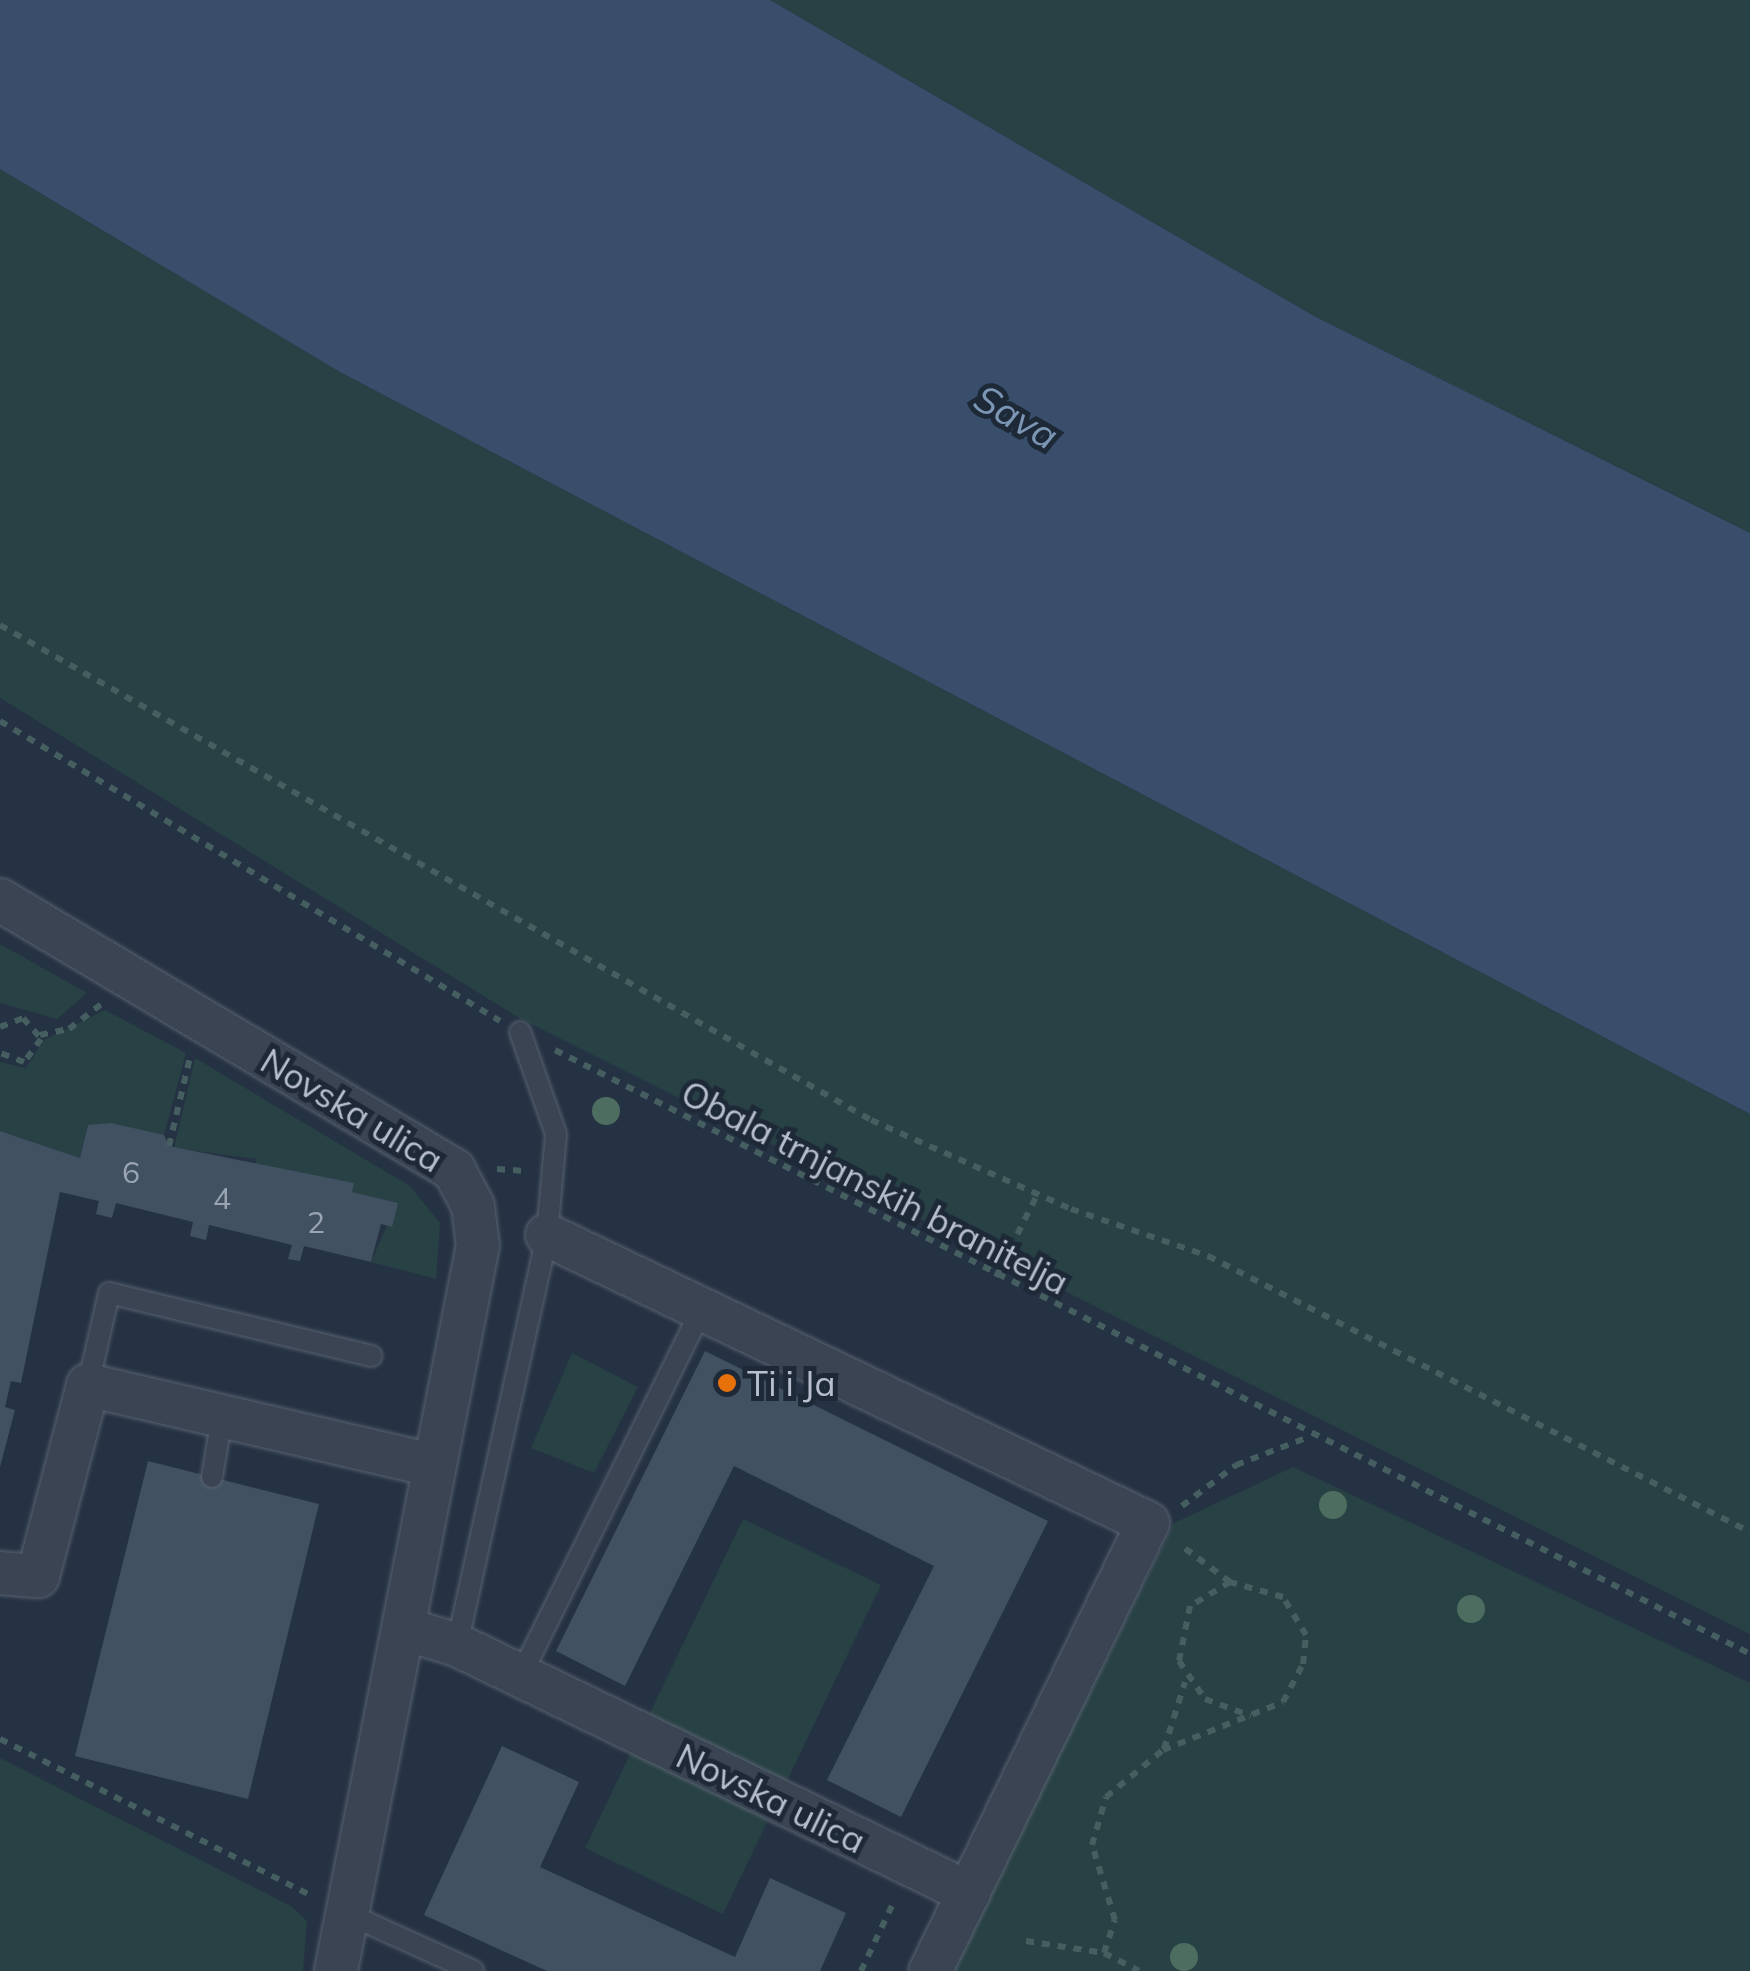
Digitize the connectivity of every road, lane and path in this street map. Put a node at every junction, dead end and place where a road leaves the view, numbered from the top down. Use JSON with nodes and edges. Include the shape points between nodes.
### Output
{"nodes":[{"id":1,"x":0,"y":625,"type":"edge"},
{"id":2,"x":0,"y":721,"type":"edge"},
{"id":3,"x":0,"y":900,"type":"edge"},
{"id":4,"x":108,"y":998,"type":"dead end"},
{"id":5,"x":0,"y":1027,"type":"edge"},
{"id":6,"x":520,"y":1032,"type":"junction"},
{"id":7,"x":40,"y":1035,"type":"junction"},
{"id":8,"x":192,"y":1046,"type":"dead end"},
{"id":9,"x":0,"y":1053,"type":"edge"},
{"id":10,"x":168,"y":1146,"type":"dead end"},
{"id":11,"x":1037,"y":1194,"type":"junction"},
{"id":12,"x":547,"y":1235,"type":"junction"},
{"id":13,"x":996,"y":1277,"type":"junction"},
{"id":14,"x":702,"y":1309,"type":"junction"},
{"id":15,"x":372,"y":1356,"type":"dead end"},
{"id":16,"x":88,"y":1386,"type":"junction"},
{"id":17,"x":222,"y":1416,"type":"junction"},
{"id":18,"x":1307,"y":1438,"type":"junction"},
{"id":19,"x":432,"y":1464,"type":"junction"},
{"id":20,"x":212,"y":1477,"type":"dead end"},
{"id":21,"x":1158,"y":1520,"type":"junction"},
{"id":22,"x":1750,"y":1532,"type":"edge"},
{"id":23,"x":0,"y":1572,"type":"edge"},
{"id":24,"x":1230,"y":1582,"type":"junction"},
{"id":25,"x":406,"y":1629,"type":"junction"},
{"id":26,"x":457,"y":1645,"type":"junction"},
{"id":27,"x":1750,"y":1654,"type":"edge"},
{"id":28,"x":521,"y":1675,"type":"junction"},
{"id":29,"x":1186,"y":1682,"type":"junction"},
{"id":30,"x":1252,"y":1716,"type":"junction"},
{"id":31,"x":0,"y":1740,"type":"edge"},
{"id":32,"x":1164,"y":1750,"type":"junction"},
{"id":33,"x":904,"y":1880,"type":"dead end"},
{"id":34,"x":968,"y":1894,"type":"junction"},
{"id":35,"x":346,"y":1913,"type":"junction"},
{"id":36,"x":1026,"y":1941,"type":"dead end"},
{"id":37,"x":1104,"y":1952,"type":"junction"},
{"id":38,"x":336,"y":1971,"type":"edge"},
{"id":39,"x":473,"y":1971,"type":"edge"},
{"id":40,"x":861,"y":1971,"type":"edge"},
{"id":41,"x":930,"y":1971,"type":"edge"},
{"id":42,"x":1140,"y":1971,"type":"edge"}],
"edges":[{"from":1,"to":11,"type":"path","via":[[661,1008]]},
{"from":2,"to":6,"type":"path","name":"Obala trnjanskih branitelja"},
{"from":3,"to":19,"type":"street","name":"Novska ulica","via":[[454,1170],[478,1245]]},
{"from":4,"to":7,"type":"path","via":[[69,1029]]},
{"from":5,"to":7,"type":"path","via":[[23,1018]]},
{"from":6,"to":12,"type":"lane","via":[[556,1134]]},
{"from":6,"to":13,"type":"path","name":"Obala trnjanskih branitelja"},
{"from":7,"to":9,"type":"path","via":[[24,1062]]},
{"from":8,"to":10,"type":"path"},
{"from":11,"to":13,"type":"path"},
{"from":11,"to":22,"type":"path","via":[[1208,1256]]},
{"from":12,"to":14,"type":"street"},
{"from":12,"to":26,"type":"lane"},
{"from":13,"to":18,"type":"path","name":"Obala trnjanskih branitelja"},
{"from":14,"to":21,"type":"street"},
{"from":14,"to":28,"type":"lane"},
{"from":15,"to":16,"type":"lane","via":[[109,1294]]},
{"from":16,"to":17,"type":"street"},
{"from":16,"to":23,"type":"street","via":[[38,1576]]},
{"from":17,"to":19,"type":"street"},
{"from":17,"to":20,"type":"lane"},
{"from":18,"to":21,"type":"path","via":[[1236,1465]]},
{"from":18,"to":27,"type":"path","name":"Obala trnjanskih branitelja"},
{"from":19,"to":25,"type":"street","name":"Novska ulica"},
{"from":21,"to":24,"type":"path","via":[[1181,1548],[1222,1567]]},
{"from":21,"to":34,"type":"street"},
{"from":24,"to":29,"type":"path","via":[[1204,1592],[1182,1620]]},
{"from":24,"to":30,"type":"path","via":[[1283,1597],[1306,1635],[1294,1685],[1282,1702]]},
{"from":25,"to":26,"type":"street","name":"Novska ulica"},
{"from":25,"to":35,"type":"street","name":"Novska ulica"},
{"from":26,"to":28,"type":"street","name":"Novska ulica"},
{"from":28,"to":34,"type":"street","name":"Novska ulica"},
{"from":29,"to":30,"type":"path"},
{"from":29,"to":32,"type":"path"},
{"from":30,"to":32,"type":"path"},
{"from":31,"to":35,"type":"path"},
{"from":32,"to":37,"type":"path","via":[[1124,1773],[1095,1826],[1115,1920]]},
{"from":33,"to":40,"type":"path"},
{"from":34,"to":41,"type":"street"},
{"from":35,"to":38,"type":"street","name":"Novska ulica"},
{"from":35,"to":39,"type":"lane"},
{"from":36,"to":37,"type":"path"},
{"from":37,"to":42,"type":"path"}]}
